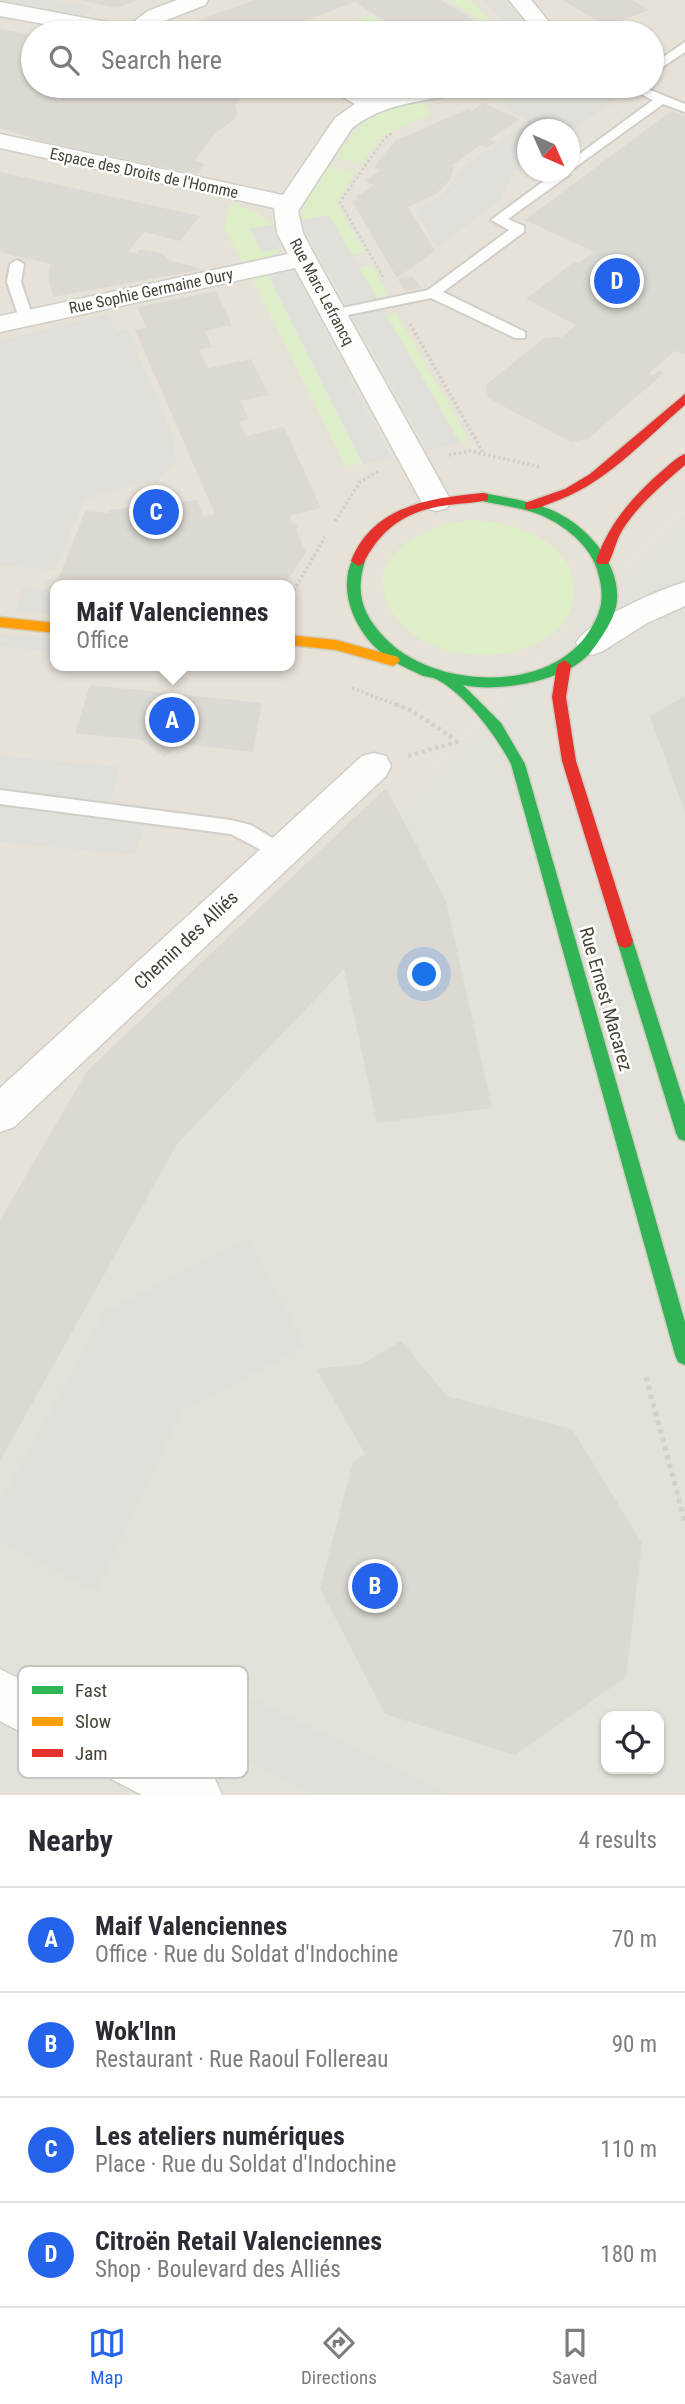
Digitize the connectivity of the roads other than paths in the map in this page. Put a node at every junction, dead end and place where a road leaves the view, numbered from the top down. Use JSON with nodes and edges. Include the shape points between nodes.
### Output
{"nodes":[{"id":1,"x":197,"y":0,"type":"edge"},
{"id":2,"x":520,"y":0,"type":"edge"},
{"id":3,"x":0,"y":9,"type":"edge"},
{"id":4,"x":65,"y":21,"type":"edge"},
{"id":5,"x":148,"y":21,"type":"edge"},
{"id":6,"x":537,"y":21,"type":"edge"},
{"id":7,"x":685,"y":46,"type":"edge"},
{"id":8,"x":664,"y":61,"type":"edge"},
{"id":9,"x":361,"y":98,"type":"edge"},
{"id":10,"x":393,"y":98,"type":"edge"},
{"id":11,"x":662,"y":99,"type":"joint"},
{"id":12,"x":372,"y":104,"type":"junction"},
{"id":13,"x":685,"y":108,"type":"edge"},
{"id":14,"x":0,"y":141,"type":"edge"},
{"id":15,"x":580,"y":159,"type":"edge"},
{"id":16,"x":550,"y":182,"type":"edge"},
{"id":17,"x":288,"y":204,"type":"junction"},
{"id":18,"x":303,"y":258,"type":"junction"},
{"id":19,"x":17,"y":264,"type":"dead end"},
{"id":20,"x":433,"y":293,"type":"junction"},
{"id":21,"x":333,"y":314,"type":"junction"},
{"id":22,"x":13,"y":321,"type":"edge"},
{"id":23,"x":520,"y":335,"type":"dead end"},
{"id":24,"x":685,"y":398,"type":"edge"},
{"id":25,"x":685,"y":457,"type":"edge"},
{"id":26,"x":436,"y":501,"type":"junction"},
{"id":27,"x":530,"y":506,"type":"junction"},
{"id":28,"x":603,"y":561,"type":"junction"},
{"id":29,"x":685,"y":593,"type":"edge"},
{"id":30,"x":0,"y":621,"type":"edge"},
{"id":31,"x":50,"y":627,"type":"edge"},
{"id":32,"x":310,"y":628,"type":"dead end"},
{"id":33,"x":295,"y":635,"type":"edge"},
{"id":34,"x":295,"y":639,"type":"edge"},
{"id":35,"x":592,"y":643,"type":"junction"},
{"id":36,"x":564,"y":665,"type":"junction"},
{"id":37,"x":410,"y":666,"type":"junction"},
{"id":38,"x":444,"y":678,"type":"junction"},
{"id":39,"x":374,"y":766,"type":"road end"},
{"id":40,"x":0,"y":797,"type":"edge"},
{"id":41,"x":280,"y":852,"type":"junction"},
{"id":42,"x":0,"y":1114,"type":"edge"},
{"id":43,"x":685,"y":1133,"type":"edge"},
{"id":44,"x":685,"y":1356,"type":"edge"},
{"id":45,"x":0,"y":1694,"type":"edge"},
{"id":46,"x":18,"y":1703,"type":"edge"},
{"id":47,"x":163,"y":1778,"type":"edge"},
{"id":48,"x":196,"y":1795,"type":"edge"}],
"edges":[{"from":1,"to":5,"type":"street"},
{"from":2,"to":6,"type":"street"},
{"from":3,"to":4,"type":"street"},
{"from":7,"to":8,"type":"lane"},
{"from":9,"to":12,"type":"street"},
{"from":10,"to":12,"type":"street"},
{"from":11,"to":13,"type":"lane"},
{"from":11,"to":15,"type":"lane"},
{"from":12,"to":17,"type":"street","via":[[343,123]]},
{"from":14,"to":17,"type":"street","name":"Espace des Droits de l'Homme"},
{"from":16,"to":20,"type":"lane","via":[[498,220],[519,229]]},
{"from":17,"to":18,"type":"street","name":"Rue Marc Lefrancq","via":[[285,219]]},
{"from":18,"to":21,"type":"street","name":"Rue Marc Lefrancq"},
{"from":18,"to":22,"type":"street","name":"Rue Sophie Germaine Oury"},
{"from":19,"to":22,"type":"lane"},
{"from":20,"to":21,"type":"lane"},
{"from":20,"to":23,"type":"lane"},
{"from":21,"to":26,"type":"street","name":"Rue Marc Lefrancq"},
{"from":24,"to":27,"type":"main road","via":[[583,486]]},
{"from":25,"to":28,"type":"main road","via":[[618,524]]},
{"from":26,"to":27,"type":"main road","via":[[484,497]]},
{"from":26,"to":37,"type":"main road","via":[[409,510],[376,530],[355,559],[346,598],[368,633]]},
{"from":27,"to":28,"type":"main road","via":[[579,533]]},
{"from":28,"to":35,"type":"main road","via":[[611,585],[610,609]]},
{"from":29,"to":35,"type":"street","via":[[636,615]]},
{"from":30,"to":31,"type":"main road"},
{"from":32,"to":33,"type":"main road"},
{"from":34,"to":37,"type":"main road"},
{"from":35,"to":36,"type":"main road"},
{"from":36,"to":38,"type":"main road","via":[[507,682]]},
{"from":36,"to":43,"type":"main road","name":"Rue Ernest Macarez","via":[[559,697],[569,761]]},
{"from":37,"to":38,"type":"main road"},
{"from":38,"to":44,"type":"main road","name":"Rue Ernest Macarez","via":[[486,714],[518,764]]},
{"from":39,"to":41,"type":"street","name":"Chemin des Alliés"},
{"from":40,"to":41,"type":"lane","via":[[230,827],[244,830]]},
{"from":41,"to":42,"type":"street","name":"Chemin des Alliés"},
{"from":45,"to":46,"type":"street"},
{"from":47,"to":48,"type":"street"}]}
